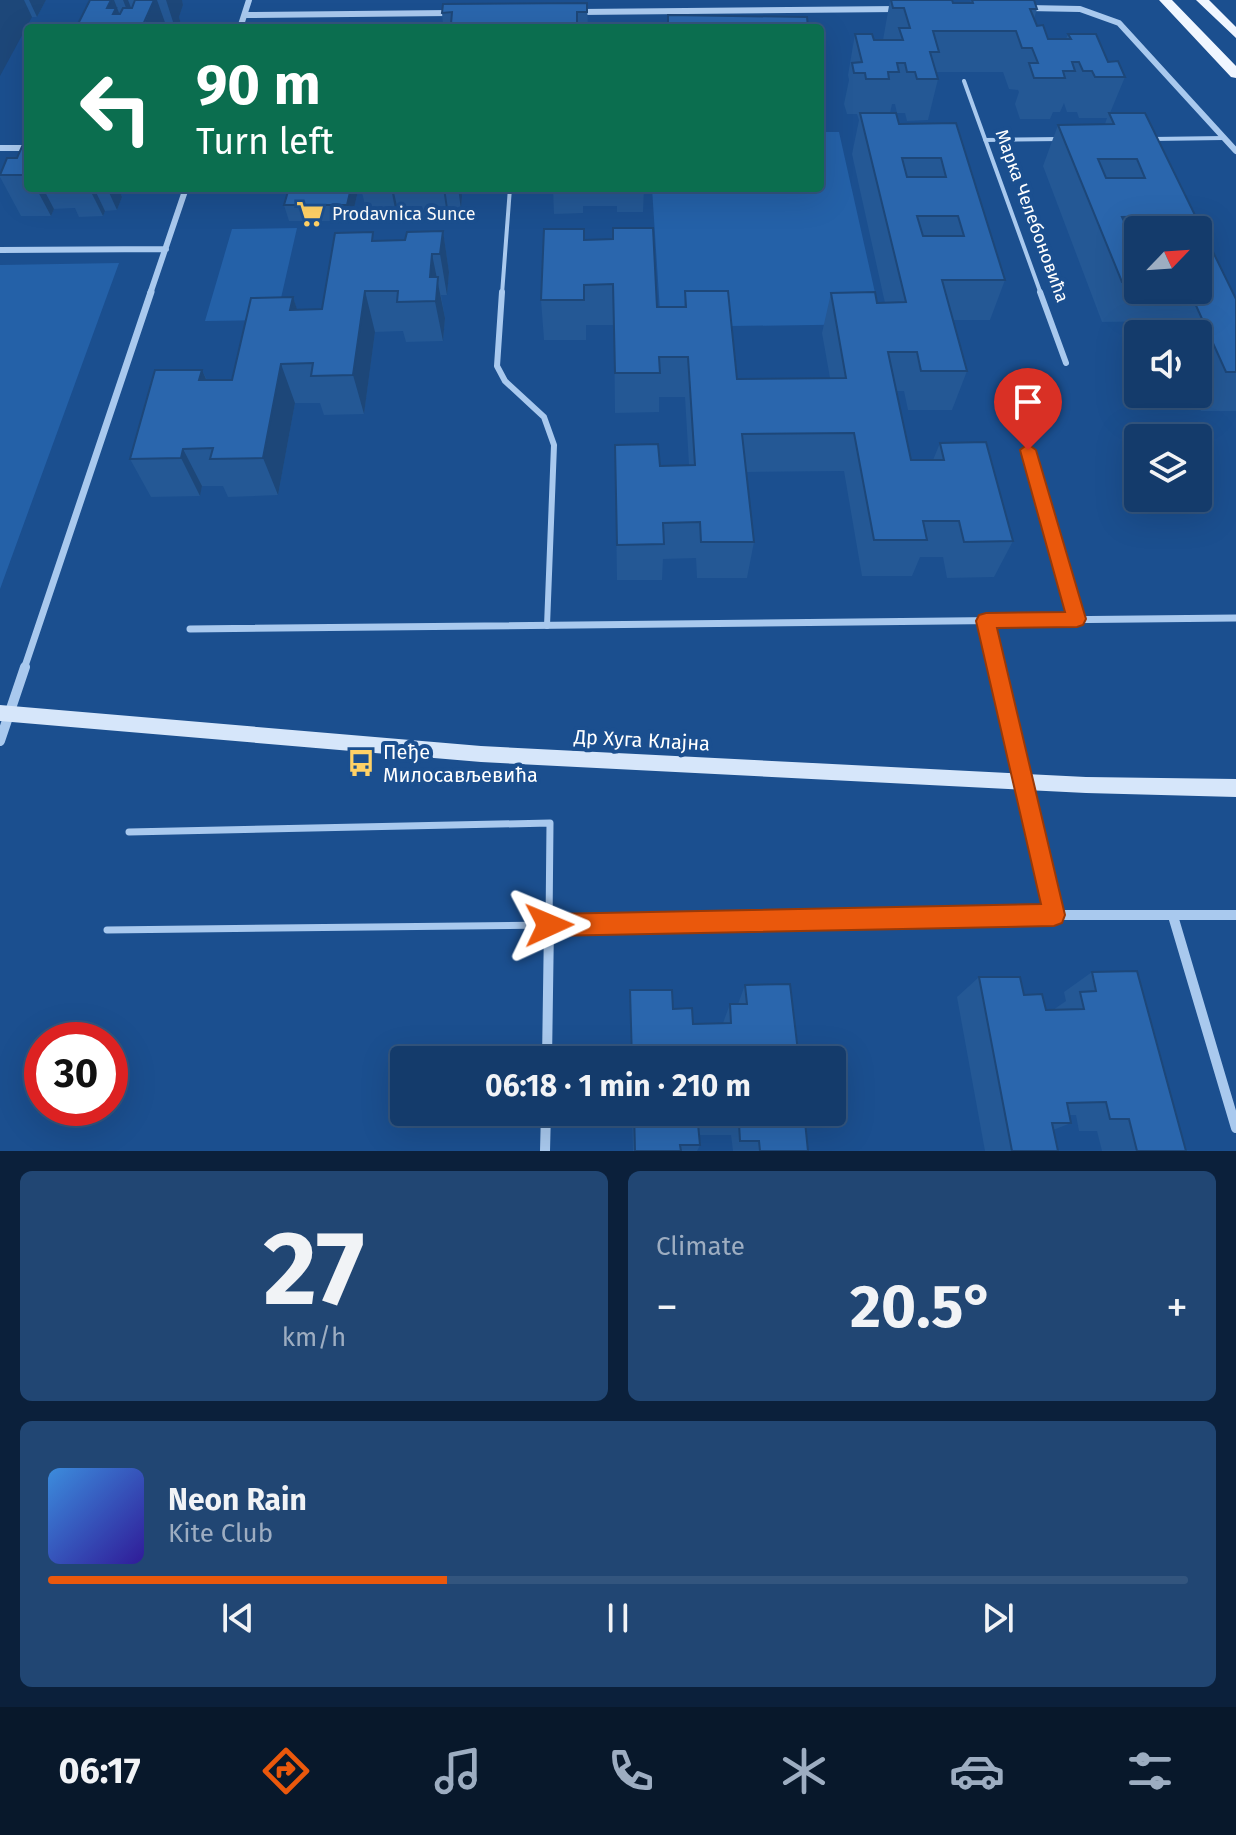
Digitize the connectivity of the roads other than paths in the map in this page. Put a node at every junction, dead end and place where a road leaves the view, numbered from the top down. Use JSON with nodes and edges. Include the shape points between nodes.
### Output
{"nodes":[{"id":1,"x":249,"y":0,"type":"edge"},
{"id":2,"x":1165,"y":0,"type":"edge"},
{"id":3,"x":1202,"y":0,"type":"edge"},
{"id":4,"x":1018,"y":8,"type":"edge"},
{"id":5,"x":901,"y":9,"type":"edge"},
{"id":6,"x":568,"y":12,"type":"edge"},
{"id":7,"x":465,"y":13,"type":"edge"},
{"id":8,"x":245,"y":15,"type":"junction"},
{"id":9,"x":242,"y":24,"type":"edge"},
{"id":10,"x":1236,"y":34,"type":"edge"},
{"id":11,"x":1236,"y":74,"type":"edge"},
{"id":12,"x":964,"y":81,"type":"dead end"},
{"id":13,"x":1224,"y":138,"type":"junction"},
{"id":14,"x":1065,"y":139,"type":"edge"},
{"id":15,"x":1144,"y":139,"type":"edge"},
{"id":16,"x":985,"y":140,"type":"junction"},
{"id":17,"x":0,"y":148,"type":"edge"},
{"id":18,"x":24,"y":148,"type":"edge"},
{"id":19,"x":1236,"y":151,"type":"edge"},
{"id":20,"x":185,"y":192,"type":"edge"},
{"id":21,"x":510,"y":192,"type":"edge"},
{"id":22,"x":166,"y":249,"type":"junction"},
{"id":23,"x":0,"y":250,"type":"edge"},
{"id":24,"x":1066,"y":363,"type":"dead end"},
{"id":25,"x":1028,"y":450,"type":"dead end"},
{"id":26,"x":1236,"y":618,"type":"edge"},
{"id":27,"x":1077,"y":619,"type":"junction"},
{"id":28,"x":986,"y":621,"type":"junction"},
{"id":29,"x":547,"y":626,"type":"junction"},
{"id":30,"x":190,"y":629,"type":"dead end"},
{"id":31,"x":4,"y":713,"type":"edge"},
{"id":32,"x":0,"y":741,"type":"edge"},
{"id":33,"x":1024,"y":782,"type":"junction"},
{"id":34,"x":1236,"y":788,"type":"edge"},
{"id":35,"x":129,"y":832,"type":"dead end"},
{"id":36,"x":1054,"y":915,"type":"junction"},
{"id":37,"x":1236,"y":915,"type":"edge"},
{"id":38,"x":1173,"y":916,"type":"junction"},
{"id":39,"x":549,"y":925,"type":"junction"},
{"id":40,"x":107,"y":930,"type":"dead end"},
{"id":41,"x":547,"y":1046,"type":"edge"},
{"id":42,"x":546,"y":1126,"type":"edge"},
{"id":43,"x":1236,"y":1128,"type":"edge"},
{"id":44,"x":545,"y":1151,"type":"edge"}],
"edges":[{"from":1,"to":8,"type":"street"},
{"from":2,"to":11,"type":"main road"},
{"from":3,"to":10,"type":"main road"},
{"from":4,"to":13,"type":"street","via":[[1080,9],[1119,23]]},
{"from":5,"to":6,"type":"street"},
{"from":7,"to":8,"type":"street"},
{"from":8,"to":9,"type":"street"},
{"from":12,"to":16,"type":"lane","name":"Марка Челебоновића"},
{"from":13,"to":15,"type":"lane"},
{"from":13,"to":19,"type":"street"},
{"from":14,"to":16,"type":"lane"},
{"from":16,"to":24,"type":"lane","name":"Марка Челебоновића"},
{"from":17,"to":18,"type":"street"},
{"from":20,"to":22,"type":"street"},
{"from":21,"to":29,"type":"lane","via":[[497,366],[505,381],[544,417],[554,445]]},
{"from":22,"to":23,"type":"street"},
{"from":22,"to":31,"type":"street"},
{"from":25,"to":27,"type":"lane"},
{"from":26,"to":27,"type":"street"},
{"from":27,"to":28,"type":"street"},
{"from":28,"to":29,"type":"street"},
{"from":28,"to":33,"type":"street"},
{"from":29,"to":30,"type":"street"},
{"from":31,"to":32,"type":"street"},
{"from":31,"to":33,"type":"main road","name":"Др Хуга Клајна","via":[[481,754]]},
{"from":33,"to":34,"type":"main road","name":"Др Хуга Клајна"},
{"from":33,"to":36,"type":"street"},
{"from":35,"to":39,"type":"lane","via":[[550,823]]},
{"from":36,"to":38,"type":"street"},
{"from":36,"to":39,"type":"street"},
{"from":37,"to":38,"type":"street"},
{"from":38,"to":43,"type":"street"},
{"from":39,"to":40,"type":"lane"},
{"from":39,"to":41,"type":"street"},
{"from":42,"to":44,"type":"street"}]}
